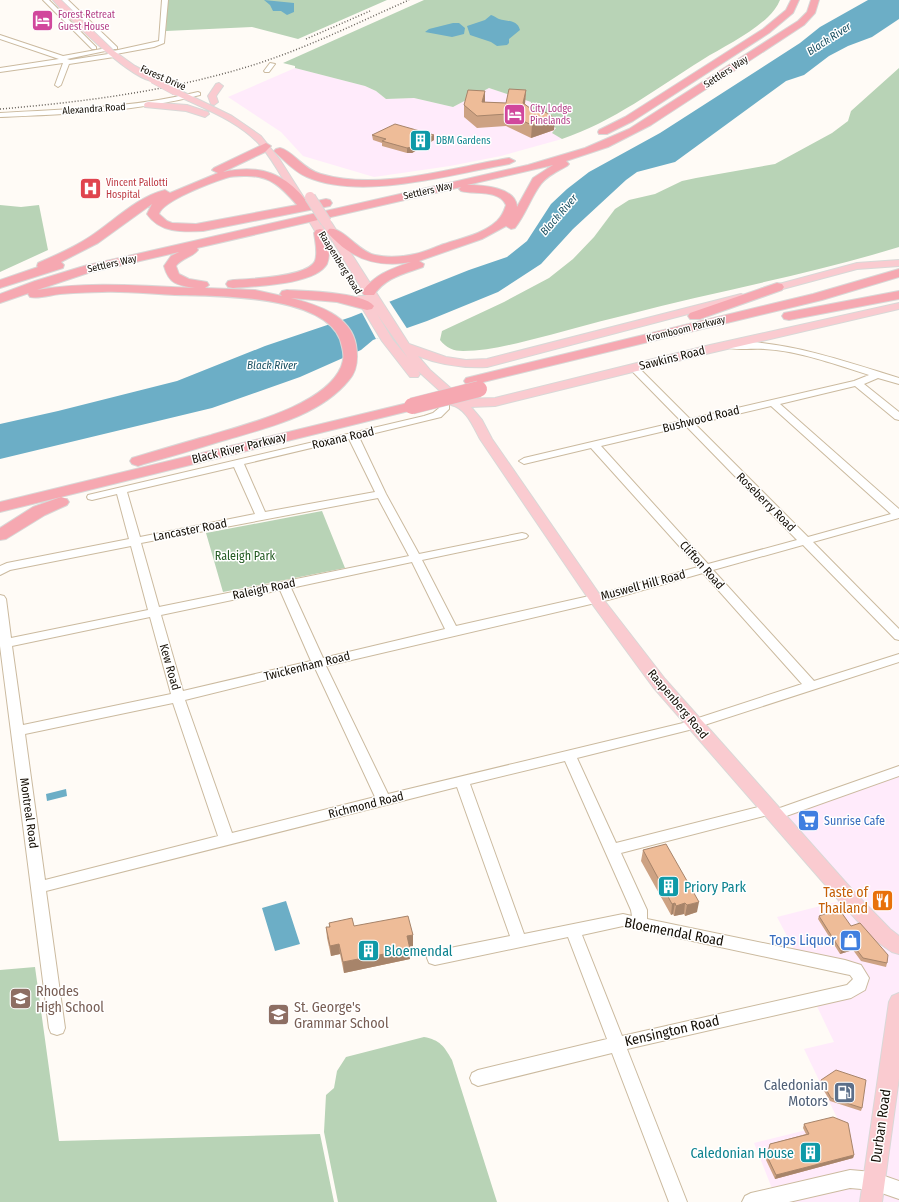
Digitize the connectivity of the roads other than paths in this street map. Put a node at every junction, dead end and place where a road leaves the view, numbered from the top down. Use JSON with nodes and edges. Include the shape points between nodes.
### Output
{"nodes":[{"id":1,"x":46,"y":0,"type":"edge"},
{"id":2,"x":57,"y":0,"type":"edge"},
{"id":3,"x":65,"y":0,"type":"edge"},
{"id":4,"x":165,"y":0,"type":"edge"},
{"id":5,"x":795,"y":0,"type":"edge"},
{"id":6,"x":815,"y":0,"type":"edge"},
{"id":7,"x":0,"y":37,"type":"edge"},
{"id":8,"x":94,"y":48,"type":"dead end"},
{"id":9,"x":112,"y":51,"type":"junction"},
{"id":10,"x":63,"y":60,"type":"junction"},
{"id":11,"x":127,"y":63,"type":"junction"},
{"id":12,"x":272,"y":64,"type":"dead end"},
{"id":13,"x":0,"y":70,"type":"edge"},
{"id":14,"x":267,"y":71,"type":"dead end"},
{"id":15,"x":58,"y":85,"type":"dead end"},
{"id":16,"x":219,"y":86,"type":"dead end"},
{"id":17,"x":198,"y":94,"type":"junction"},
{"id":18,"x":187,"y":97,"type":"junction"},
{"id":19,"x":214,"y":102,"type":"junction"},
{"id":20,"x":148,"y":105,"type":"junction"},
{"id":21,"x":0,"y":115,"type":"edge"},
{"id":22,"x":247,"y":130,"type":"junction"},
{"id":23,"x":266,"y":146,"type":"junction"},
{"id":24,"x":592,"y":149,"type":"junction"},
{"id":25,"x":280,"y":151,"type":"junction"},
{"id":26,"x":521,"y":160,"type":"junction"},
{"id":27,"x":303,"y":200,"type":"junction"},
{"id":28,"x":344,"y":205,"type":"junction"},
{"id":29,"x":324,"y":229,"type":"junction"},
{"id":30,"x":239,"y":234,"type":"junction"},
{"id":31,"x":899,"y":262,"type":"edge"},
{"id":32,"x":899,"y":273,"type":"edge"},
{"id":33,"x":2,"y":283,"type":"edge"},
{"id":34,"x":899,"y":285,"type":"edge"},
{"id":35,"x":777,"y":287,"type":"junction"},
{"id":36,"x":369,"y":292,"type":"junction"},
{"id":37,"x":243,"y":294,"type":"junction"},
{"id":38,"x":899,"y":295,"type":"edge"},
{"id":39,"x":0,"y":299,"type":"edge"},
{"id":40,"x":0,"y":304,"type":"edge"},
{"id":41,"x":370,"y":306,"type":"junction"},
{"id":42,"x":899,"y":306,"type":"edge"},
{"id":43,"x":745,"y":324,"type":"junction"},
{"id":44,"x":392,"y":336,"type":"junction"},
{"id":45,"x":404,"y":344,"type":"junction"},
{"id":46,"x":710,"y":349,"type":"junction"},
{"id":47,"x":538,"y":365,"type":"junction"},
{"id":48,"x":634,"y":368,"type":"junction"},
{"id":49,"x":877,"y":375,"type":"junction"},
{"id":50,"x":899,"y":381,"type":"edge"},
{"id":51,"x":857,"y":383,"type":"junction"},
{"id":52,"x":475,"y":385,"type":"junction"},
{"id":53,"x":444,"y":401,"type":"junction"},
{"id":54,"x":495,"y":402,"type":"junction"},
{"id":55,"x":772,"y":402,"type":"junction"},
{"id":56,"x":459,"y":403,"type":"junction"},
{"id":57,"x":899,"y":417,"type":"edge"},
{"id":58,"x":476,"y":420,"type":"junction"},
{"id":59,"x":687,"y":422,"type":"junction"},
{"id":60,"x":353,"y":436,"type":"junction"},
{"id":61,"x":486,"y":439,"type":"junction"},
{"id":62,"x":594,"y":445,"type":"junction"},
{"id":63,"x":524,"y":461,"type":"dead end"},
{"id":64,"x":238,"y":463,"type":"junction"},
{"id":65,"x":121,"y":478,"type":"junction"},
{"id":66,"x":381,"y":494,"type":"junction"},
{"id":67,"x":0,"y":496,"type":"edge"},
{"id":68,"x":92,"y":497,"type":"dead end"},
{"id":69,"x":0,"y":507,"type":"edge"},
{"id":70,"x":899,"y":515,"type":"edge"},
{"id":71,"x":261,"y":516,"type":"junction"},
{"id":72,"x":0,"y":535,"type":"edge"},
{"id":73,"x":522,"y":536,"type":"dead end"},
{"id":74,"x":135,"y":541,"type":"junction"},
{"id":75,"x":805,"y":541,"type":"junction"},
{"id":76,"x":416,"y":559,"type":"junction"},
{"id":77,"x":705,"y":568,"type":"junction"},
{"id":78,"x":0,"y":571,"type":"edge"},
{"id":79,"x":284,"y":585,"type":"junction"},
{"id":80,"x":595,"y":598,"type":"junction"},
{"id":81,"x":0,"y":599,"type":"edge"},
{"id":82,"x":154,"y":612,"type":"junction"},
{"id":83,"x":452,"y":631,"type":"junction"},
{"id":84,"x":899,"y":636,"type":"edge"},
{"id":85,"x":6,"y":643,"type":"junction"},
{"id":86,"x":899,"y":658,"type":"edge"},
{"id":87,"x":319,"y":664,"type":"junction"},
{"id":88,"x":810,"y":686,"type":"junction"},
{"id":89,"x":178,"y":697,"type":"junction"},
{"id":90,"x":693,"y":724,"type":"junction"},
{"id":91,"x":18,"y":731,"type":"junction"},
{"id":92,"x":569,"y":755,"type":"junction"},
{"id":93,"x":899,"y":771,"type":"edge"},
{"id":94,"x":462,"y":781,"type":"junction"},
{"id":95,"x":384,"y":800,"type":"junction"},
{"id":96,"x":773,"y":812,"type":"junction"},
{"id":97,"x":227,"y":840,"type":"junction"},
{"id":98,"x":612,"y":850,"type":"junction"},
{"id":99,"x":39,"y":887,"type":"junction"},
{"id":100,"x":640,"y":924,"type":"junction"},
{"id":101,"x":573,"y":930,"type":"junction"},
{"id":102,"x":519,"y":941,"type":"junction"},
{"id":103,"x":899,"y":946,"type":"edge"},
{"id":104,"x":435,"y":958,"type":"dead end"},
{"id":105,"x":861,"y":978,"type":"joint"},
{"id":106,"x":899,"y":1002,"type":"edge"},
{"id":107,"x":56,"y":1028,"type":"dead end"},
{"id":108,"x":617,"y":1044,"type":"junction"},
{"id":109,"x":478,"y":1078,"type":"dead end"},
{"id":110,"x":873,"y":1181,"type":"junction"},
{"id":111,"x":899,"y":1190,"type":"edge"},
{"id":112,"x":678,"y":1202,"type":"edge"},
{"id":113,"x":751,"y":1202,"type":"edge"},
{"id":114,"x":870,"y":1202,"type":"edge"}],
"edges":[{"from":1,"to":8,"type":"street"},
{"from":2,"to":9,"type":"main road","name":"Forest Drive"},
{"from":3,"to":9,"type":"street"},
{"from":4,"to":9,"type":"street","via":[[162,42]]},
{"from":5,"to":26,"type":"highway","name":"Settlers Way","via":[[790,11],[766,31],[629,119],[582,141]]},
{"from":6,"to":24,"type":"highway","name":"Settlers Way","via":[[810,13],[787,32],[647,123]]},
{"from":7,"to":10,"type":"street"},
{"from":9,"to":10,"type":"street"},
{"from":9,"to":11,"type":"main road","name":"Forest Drive"},
{"from":10,"to":13,"type":"street"},
{"from":10,"to":15,"type":"street"},
{"from":11,"to":17,"type":"main road","name":"Forest Drive","via":[[164,76]]},
{"from":11,"to":18,"type":"main road","name":"Forest Drive","bridge":true},
{"from":12,"to":14,"type":"street"},
{"from":16,"to":19,"type":"main road","via":[[212,95]]},
{"from":17,"to":18,"type":"street","name":"Alexandra Road"},
{"from":17,"to":19,"type":"main road","name":"Raapenberg Road"},
{"from":18,"to":20,"type":"street","name":"Alexandra Road"},
{"from":18,"to":22,"type":"main road","name":"Raapenberg Road"},
{"from":19,"to":25,"type":"main road","name":"Raapenberg Road","via":[[263,130]]},
{"from":20,"to":21,"type":"street","name":"Alexandra Road"},
{"from":20,"to":22,"type":"main road","via":[[187,108]]},
{"from":22,"to":23,"type":"main road","name":"Raapenberg Road"},
{"from":23,"to":27,"type":"main road","name":"Raapenberg Road"},
{"from":23,"to":33,"type":"highway","via":[[145,203],[94,240]]},
{"from":24,"to":28,"type":"highway","name":"Settlers Way","via":[[528,168]]},
{"from":24,"to":36,"type":"highway","via":[[553,169],[536,183],[517,218],[505,231],[382,277]]},
{"from":25,"to":26,"type":"highway","via":[[309,174],[328,180],[348,182],[417,178]]},
{"from":25,"to":27,"type":"main road","name":"Raapenberg Road"},
{"from":26,"to":28,"type":"highway","name":"Settlers Way"},
{"from":27,"to":28,"type":"highway","via":[[275,178],[243,172],[212,179],[163,201],[155,208],[153,214],[165,225],[183,228],[203,227],[295,208]]},
{"from":27,"to":29,"type":"main road","name":"Raapenberg Road"},
{"from":28,"to":29,"type":"highway","via":[[378,206],[472,188],[504,195],[511,201],[512,208],[499,226],[414,258],[385,260],[369,257],[355,251]]},
{"from":28,"to":30,"type":"highway","name":"Settlers Way"},
{"from":28,"to":33,"type":"highway","name":"Settlers Way","via":[[86,258]]},
{"from":29,"to":30,"type":"highway","via":[[321,261],[319,265],[302,275],[217,285],[185,282],[173,276],[170,266],[175,259],[193,249]]},
{"from":29,"to":36,"type":"main road","name":"Raapenberg Road"},
{"from":29,"to":41,"type":"main road","name":"Raapenberg Road"},
{"from":30,"to":39,"type":"highway","name":"Settlers Way","via":[[77,272]]},
{"from":31,"to":35,"type":"main road","via":[[841,270]]},
{"from":32,"to":47,"type":"highway","name":"Kromboom Parkway","via":[[817,297]]},
{"from":34,"to":43,"type":"highway","name":"Kromboom Parkway"},
{"from":35,"to":45,"type":"main road","via":[[487,363],[443,362],[425,356]]},
{"from":35,"to":47,"type":"highway","via":[[686,320]]},
{"from":36,"to":41,"type":"main road","name":"Raapenberg Road"},
{"from":37,"to":40,"type":"highway","via":[[79,289],[39,293]]},
{"from":37,"to":41,"type":"highway","via":[[331,296]]},
{"from":37,"to":65,"type":"highway","via":[[291,302],[315,310],[341,327],[352,347],[351,362],[346,374],[332,390],[305,408]]},
{"from":38,"to":43,"type":"highway"},
{"from":41,"to":44,"type":"main road","name":"Raapenberg Road"},
{"from":42,"to":46,"type":"main road"},
{"from":43,"to":52,"type":"highway","name":"Kromboom Parkway"},
{"from":44,"to":45,"type":"main road","name":"Raapenberg Road"},
{"from":44,"to":53,"type":"main road","name":"Raapenberg Road","via":[[410,369]]},
{"from":45,"to":56,"type":"main road","name":"Raapenberg Road","via":[[421,366]]},
{"from":46,"to":48,"type":"main road","name":"Sawkins Road"},
{"from":46,"to":49,"type":"street","name":"Sawkins Road","via":[[747,345],[786,348]]},
{"from":47,"to":52,"type":"highway","name":"Kromboom Parkway"},
{"from":48,"to":54,"type":"main road","name":"Sawkins Road"},
{"from":48,"to":59,"type":"street","name":"Roseberry Road"},
{"from":49,"to":50,"type":"street","name":"Sawkins Road"},
{"from":49,"to":51,"type":"street","name":"Bushwood Road"},
{"from":51,"to":55,"type":"street","name":"Bushwood Road"},
{"from":51,"to":57,"type":"street"},
{"from":52,"to":65,"type":"highway","name":"Black River Parkway","bridge":true},
{"from":53,"to":56,"type":"main road","name":"Sawkins Road"},
{"from":53,"to":60,"type":"street","name":"Roxana Road","via":[[444,409],[437,415]]},
{"from":53,"to":61,"type":"main road","name":"Raapenberg Road"},
{"from":54,"to":56,"type":"main road","name":"Sawkins Road"},
{"from":54,"to":58,"type":"main road","via":[[478,412]]},
{"from":55,"to":59,"type":"street","name":"Bushwood Road"},
{"from":55,"to":70,"type":"street"},
{"from":56,"to":58,"type":"main road","name":"Raapenberg Road"},
{"from":58,"to":61,"type":"main road","name":"Raapenberg Road"},
{"from":59,"to":62,"type":"street","name":"Bushwood Road"},
{"from":59,"to":75,"type":"street","name":"Roseberry Road"},
{"from":60,"to":64,"type":"street","name":"Roxana Road"},
{"from":60,"to":66,"type":"street"},
{"from":61,"to":80,"type":"main road","name":"Raapenberg Road"},
{"from":62,"to":63,"type":"street","name":"Bushwood Road"},
{"from":62,"to":77,"type":"street","name":"Clifton Road"},
{"from":64,"to":65,"type":"street","name":"Roxana Road"},
{"from":64,"to":71,"type":"street"},
{"from":65,"to":67,"type":"highway","name":"Black River Parkway"},
{"from":65,"to":68,"type":"street","name":"Roxana Road"},
{"from":65,"to":69,"type":"highway","name":"Black River Parkway"},
{"from":65,"to":72,"type":"highway","via":[[39,510]]},
{"from":65,"to":74,"type":"street","name":"Kew Road"},
{"from":66,"to":71,"type":"street","name":"Lancaster Road"},
{"from":66,"to":76,"type":"street"},
{"from":70,"to":75,"type":"street","name":"Muswell Hill Road"},
{"from":71,"to":74,"type":"street","name":"Lancaster Road"},
{"from":73,"to":76,"type":"street","name":"Raleigh Road"},
{"from":74,"to":78,"type":"street","name":"Lancaster Road","via":[[7,567]]},
{"from":74,"to":82,"type":"street","name":"Kew Road"},
{"from":75,"to":77,"type":"street","name":"Muswell Hill Road"},
{"from":75,"to":84,"type":"street","name":"Roseberry Road"},
{"from":76,"to":79,"type":"street","name":"Raleigh Road"},
{"from":76,"to":83,"type":"street"},
{"from":77,"to":80,"type":"street","name":"Muswell Hill Road"},
{"from":77,"to":88,"type":"street","name":"Clifton Road"},
{"from":79,"to":82,"type":"street","name":"Raleigh Road"},
{"from":79,"to":87,"type":"street"},
{"from":80,"to":83,"type":"street","name":"Twickenham Road"},
{"from":80,"to":90,"type":"main road","name":"Raapenberg Road"},
{"from":81,"to":85,"type":"street","name":"Montreal Road"},
{"from":82,"to":85,"type":"street","name":"Raleigh Road"},
{"from":82,"to":89,"type":"street","name":"Kew Road"},
{"from":83,"to":87,"type":"street","name":"Twickenham Road"},
{"from":85,"to":91,"type":"street","name":"Montreal Road"},
{"from":86,"to":88,"type":"street","name":"Richmond Road"},
{"from":87,"to":89,"type":"street","name":"Twickenham Road"},
{"from":87,"to":95,"type":"street"},
{"from":88,"to":90,"type":"street","name":"Richmond Road"},
{"from":89,"to":91,"type":"street","name":"Twickenham Road"},
{"from":89,"to":97,"type":"street","name":"Kew Road"},
{"from":90,"to":92,"type":"street","name":"Richmond Road"},
{"from":90,"to":96,"type":"main road","name":"Raapenberg Road"},
{"from":91,"to":99,"type":"street","name":"Montreal Road"},
{"from":92,"to":94,"type":"street","name":"Richmond Road"},
{"from":92,"to":98,"type":"street"},
{"from":93,"to":96,"type":"street"},
{"from":94,"to":95,"type":"street","name":"Richmond Road"},
{"from":94,"to":102,"type":"street"},
{"from":95,"to":97,"type":"street","name":"Richmond Road"},
{"from":96,"to":98,"type":"street"},
{"from":96,"to":103,"type":"main road","name":"Raapenberg Road","via":[[848,899],[878,930]]},
{"from":97,"to":99,"type":"street","name":"Richmond Road"},
{"from":98,"to":100,"type":"street","via":[[639,910]]},
{"from":99,"to":107,"type":"street","name":"Montreal Road"},
{"from":100,"to":101,"type":"street","name":"Bloemendal Road","via":[[623,920]]},
{"from":100,"to":105,"type":"street","name":"Bloemendal Road","via":[[845,967],[855,970]]},
{"from":101,"to":102,"type":"street","name":"Bloemendal Road"},
{"from":101,"to":108,"type":"street"},
{"from":102,"to":104,"type":"street","name":"Bloemendal Road"},
{"from":105,"to":108,"type":"street","name":"Kensington Road","via":[[859,985],[852,991]]},
{"from":106,"to":110,"type":"main road","name":"Durban Road"},
{"from":108,"to":109,"type":"street","name":"Kensington Road"},
{"from":108,"to":112,"type":"street"},
{"from":110,"to":111,"type":"street"},
{"from":110,"to":113,"type":"street","via":[[850,1178]]},
{"from":110,"to":114,"type":"main road","name":"Durban Road"}]}
